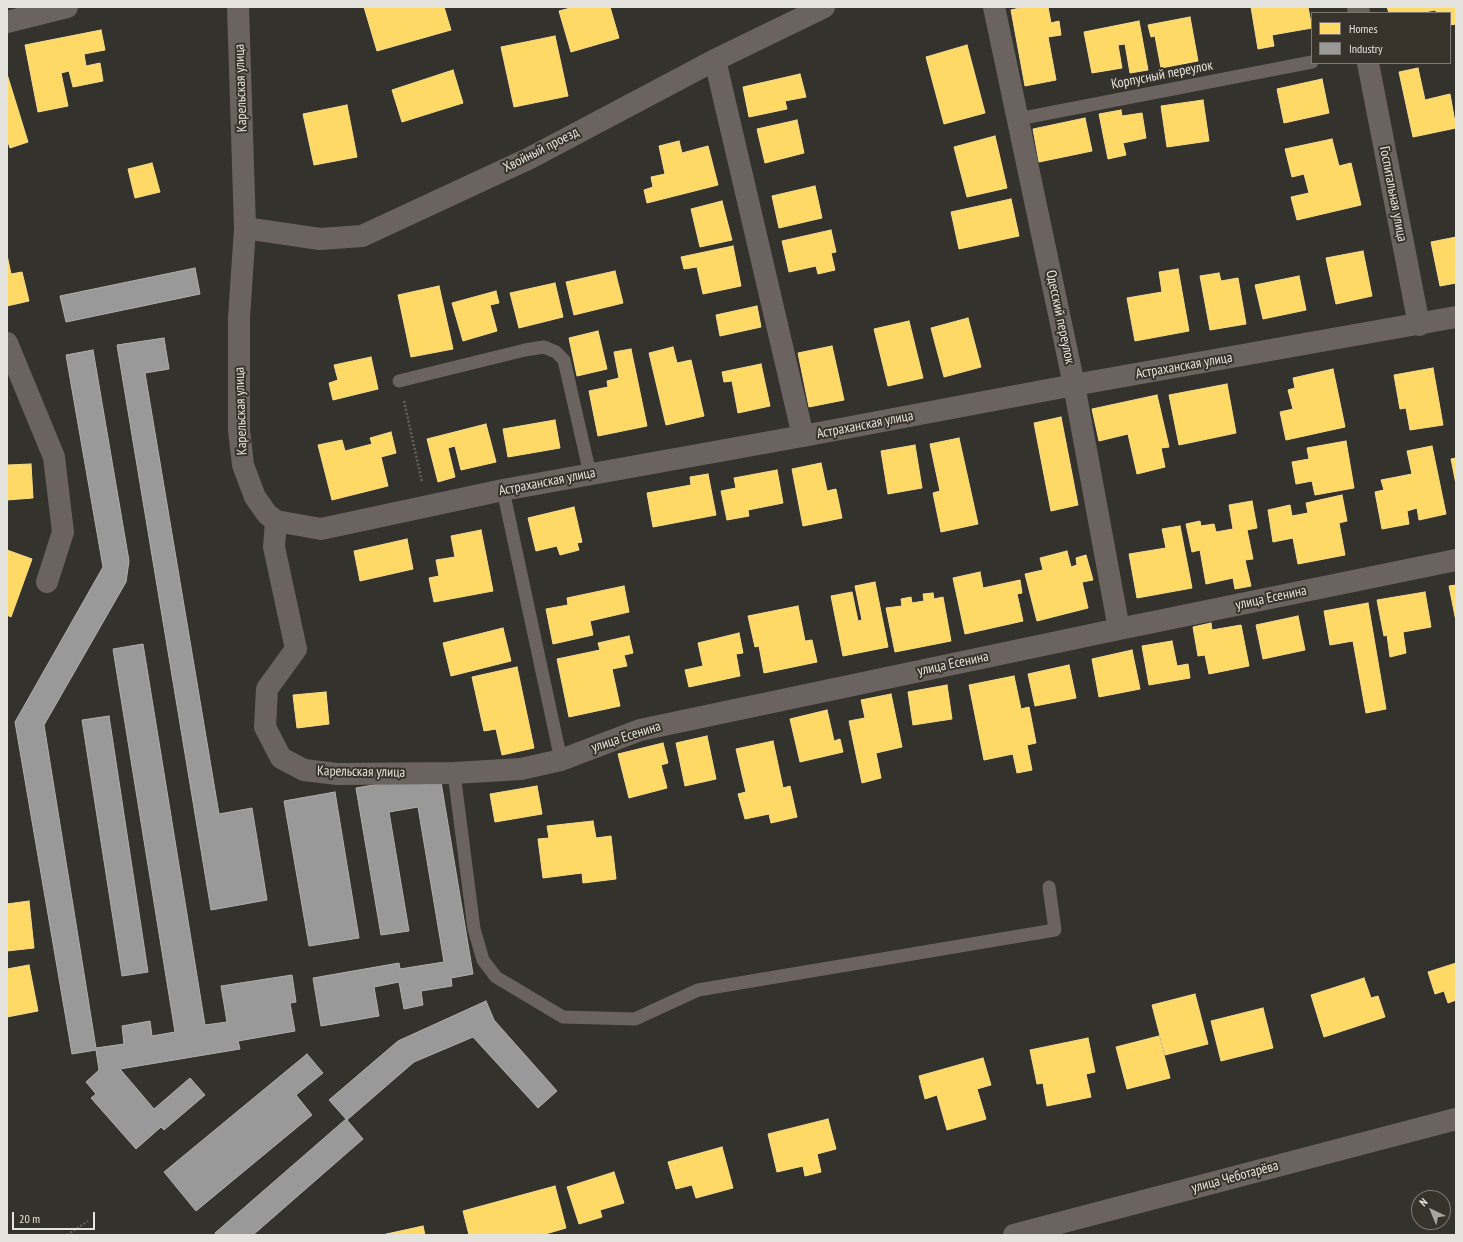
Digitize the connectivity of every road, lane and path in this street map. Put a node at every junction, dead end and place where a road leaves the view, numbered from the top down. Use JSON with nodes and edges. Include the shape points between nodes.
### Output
{"nodes":[{"id":1,"x":68,"y":7,"type":"edge"},
{"id":2,"x":238,"y":7,"type":"edge"},
{"id":3,"x":824,"y":7,"type":"edge"},
{"id":4,"x":994,"y":7,"type":"edge"},
{"id":5,"x":7,"y":22,"type":"edge"},
{"id":6,"x":715,"y":60,"type":"junction"},
{"id":7,"x":1311,"y":62,"type":"edge"},
{"id":8,"x":1368,"y":64,"type":"edge"},
{"id":9,"x":1018,"y":119,"type":"junction"},
{"id":10,"x":245,"y":228,"type":"junction"},
{"id":11,"x":1456,"y":318,"type":"edge"},
{"id":12,"x":1419,"y":325,"type":"junction"},
{"id":13,"x":7,"y":343,"type":"edge"},
{"id":14,"x":399,"y":381,"type":"joint"},
{"id":15,"x":1074,"y":385,"type":"junction"},
{"id":16,"x":803,"y":436,"type":"junction"},
{"id":17,"x":590,"y":474,"type":"junction"},
{"id":18,"x":503,"y":490,"type":"junction"},
{"id":19,"x":427,"y":506,"type":"junction"},
{"id":20,"x":276,"y":521,"type":"junction"},
{"id":21,"x":1456,"y":560,"type":"edge"},
{"id":22,"x":47,"y":582,"type":"dead end"},
{"id":23,"x":1119,"y":629,"type":"junction"},
{"id":24,"x":561,"y":760,"type":"junction"},
{"id":25,"x":454,"y":774,"type":"junction"},
{"id":26,"x":1049,"y":887,"type":"dead end"},
{"id":27,"x":1456,"y":1119,"type":"edge"},
{"id":28,"x":88,"y":1221,"type":"dead end"},
{"id":29,"x":67,"y":1235,"type":"edge"},
{"id":30,"x":1014,"y":1235,"type":"edge"}],
"edges":[{"from":1,"to":5,"type":"street"},
{"from":2,"to":10,"type":"street","name":"Карельская улица"},
{"from":3,"to":6,"type":"street","name":"Хвойный проезд"},
{"from":4,"to":9,"type":"street","name":"Одесский переулок"},
{"from":6,"to":10,"type":"street","name":"Хвойный проезд","via":[[530,158],[362,236],[320,239]]},
{"from":6,"to":16,"type":"street"},
{"from":7,"to":9,"type":"lane","name":"Корпусный переулок"},
{"from":8,"to":12,"type":"street","name":"Госпитальная улица"},
{"from":9,"to":15,"type":"street","name":"Одесский переулок"},
{"from":10,"to":20,"type":"street","name":"Карельская улица","via":[[239,318],[239,430],[243,465],[255,497],[267,514]]},
{"from":11,"to":12,"type":"street","name":"Астраханская улица"},
{"from":12,"to":15,"type":"street","name":"Астраханская улица"},
{"from":13,"to":22,"type":"street","via":[[54,457],[63,532]]},
{"from":14,"to":17,"type":"lane","via":[[524,350],[544,347],[556,352],[564,360]]},
{"from":14,"to":19,"type":"path"},
{"from":15,"to":16,"type":"street","name":"Астраханская улица"},
{"from":15,"to":23,"type":"street","name":"Одесский переулок"},
{"from":16,"to":17,"type":"street","name":"Астраханская улица"},
{"from":17,"to":18,"type":"street","name":"Астраханская улица"},
{"from":18,"to":19,"type":"street","name":"Астраханская улица"},
{"from":18,"to":24,"type":"lane"},
{"from":19,"to":20,"type":"street","name":"Астраханская улица","via":[[321,529]]},
{"from":20,"to":25,"type":"street","name":"Карельская улица","via":[[274,547],[296,649],[267,690],[265,727],[281,758],[304,770],[337,774]]},
{"from":21,"to":23,"type":"street","name":"улица Есенина"},
{"from":23,"to":24,"type":"street","name":"улица Есенина","via":[[640,730]]},
{"from":24,"to":25,"type":"street","name":"улица Есенина","via":[[521,769]]},
{"from":25,"to":26,"type":"lane","via":[[474,929],[483,960],[496,977],[563,1017],[635,1019],[698,990],[1055,930]]},
{"from":27,"to":30,"type":"street","name":"улица Чеботарёва"},
{"from":28,"to":29,"type":"path"}]}
